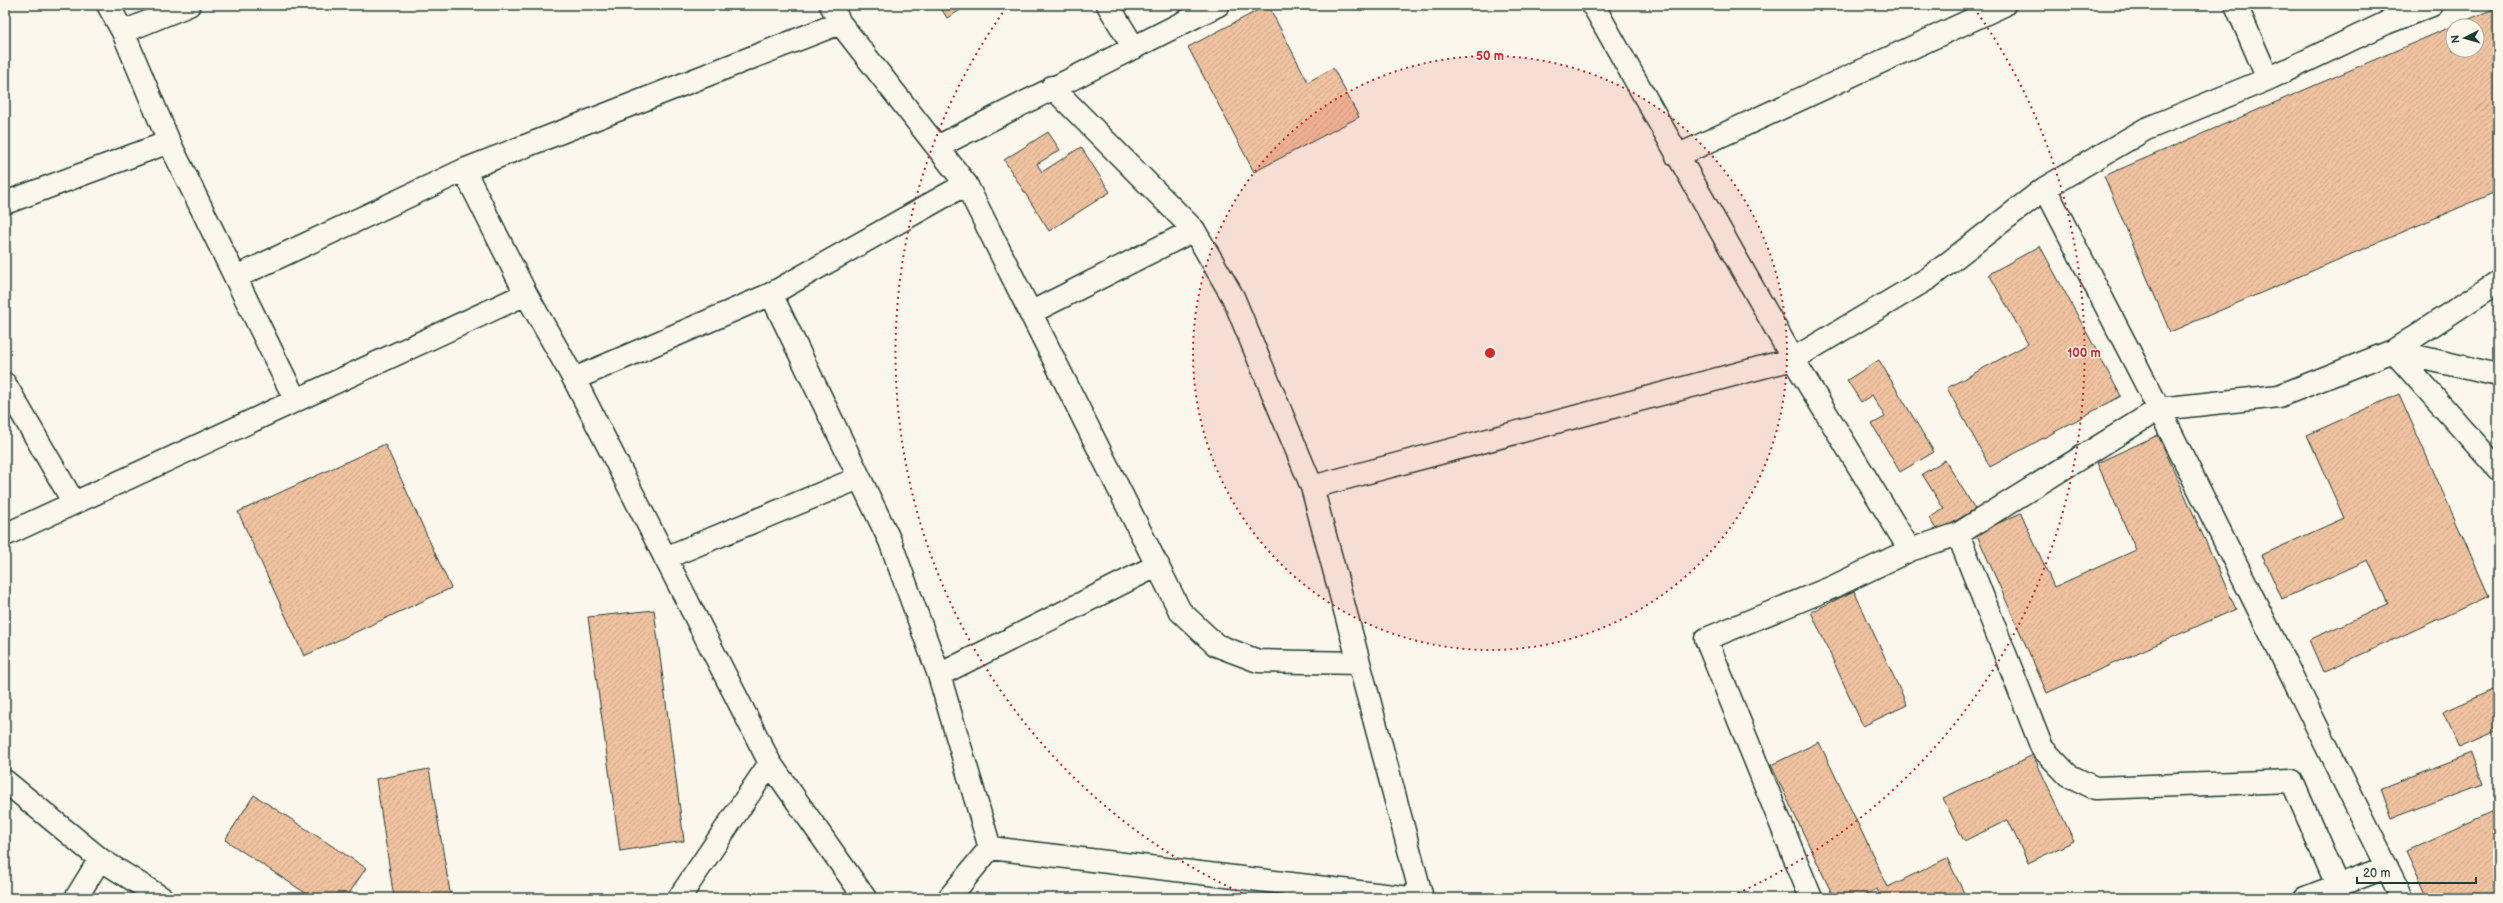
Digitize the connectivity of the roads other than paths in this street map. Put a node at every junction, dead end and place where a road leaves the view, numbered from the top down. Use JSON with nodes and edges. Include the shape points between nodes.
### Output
{"nodes":[{"id":1,"x":108,"y":5,"type":"edge"},
{"id":2,"x":189,"y":5,"type":"edge"},
{"id":3,"x":1108,"y":5,"type":"edge"},
{"id":4,"x":1218,"y":5,"type":"edge"},
{"id":5,"x":1593,"y":5,"type":"edge"},
{"id":6,"x":2004,"y":5,"type":"edge"},
{"id":7,"x":2236,"y":5,"type":"edge"},
{"id":8,"x":2432,"y":5,"type":"edge"},
{"id":9,"x":836,"y":14,"type":"edge"},
{"id":10,"x":123,"y":32,"type":"junction"},
{"id":11,"x":1134,"y":48,"type":"junction"},
{"id":12,"x":2268,"y":78,"type":"junction"},
{"id":13,"x":1052,"y":87,"type":"junction"},
{"id":14,"x":169,"y":142,"type":"junction"},
{"id":15,"x":937,"y":147,"type":"junction"},
{"id":16,"x":1677,"y":156,"type":"junction"},
{"id":17,"x":464,"y":170,"type":"junction"},
{"id":18,"x":966,"y":184,"type":"junction"},
{"id":19,"x":2045,"y":188,"type":"junction"},
{"id":20,"x":5,"y":203,"type":"edge"},
{"id":21,"x":1194,"y":230,"type":"junction"},
{"id":22,"x":236,"y":277,"type":"junction"},
{"id":23,"x":2498,"y":282,"type":"edge"},
{"id":24,"x":526,"y":294,"type":"junction"},
{"id":25,"x":770,"y":294,"type":"junction"},
{"id":26,"x":1030,"y":313,"type":"junction"},
{"id":27,"x":2393,"y":351,"type":"junction"},
{"id":28,"x":1793,"y":359,"type":"junction"},
{"id":29,"x":2498,"y":375,"type":"edge"},
{"id":30,"x":574,"y":379,"type":"junction"},
{"id":31,"x":5,"y":384,"type":"edge"},
{"id":32,"x":295,"y":399,"type":"junction"},
{"id":33,"x":2158,"y":409,"type":"junction"},
{"id":34,"x":2498,"y":469,"type":"edge"},
{"id":35,"x":859,"y":478,"type":"junction"},
{"id":36,"x":1312,"y":487,"type":"junction"},
{"id":37,"x":74,"y":503,"type":"junction"},
{"id":38,"x":1958,"y":534,"type":"junction"},
{"id":39,"x":5,"y":535,"type":"edge"},
{"id":40,"x":1910,"y":550,"type":"junction"},
{"id":41,"x":666,"y":558,"type":"junction"},
{"id":42,"x":1158,"y":565,"type":"junction"},
{"id":43,"x":1359,"y":663,"type":"junction"},
{"id":44,"x":939,"y":675,"type":"junction"},
{"id":45,"x":770,"y":763,"type":"junction"},
{"id":46,"x":5,"y":781,"type":"edge"},
{"id":47,"x":990,"y":848,"type":"junction"},
{"id":48,"x":100,"y":859,"type":"junction"},
{"id":49,"x":2387,"y":867,"type":"junction"},
{"id":50,"x":2337,"y":885,"type":"junction"},
{"id":51,"x":76,"y":898,"type":"edge"},
{"id":52,"x":162,"y":898,"type":"edge"},
{"id":53,"x":679,"y":898,"type":"edge"},
{"id":54,"x":865,"y":898,"type":"edge"},
{"id":55,"x":949,"y":898,"type":"edge"},
{"id":56,"x":1410,"y":898,"type":"edge"},
{"id":57,"x":1422,"y":898,"type":"edge"},
{"id":58,"x":1811,"y":898,"type":"edge"},
{"id":59,"x":2305,"y":898,"type":"edge"},
{"id":60,"x":2402,"y":898,"type":"edge"}],
"edges":[{"from":1,"to":10,"type":"street"},
{"from":2,"to":10,"type":"street"},
{"from":3,"to":11,"type":"street"},
{"from":4,"to":11,"type":"street"},
{"from":5,"to":16,"type":"street"},
{"from":6,"to":16,"type":"street"},
{"from":7,"to":12,"type":"street"},
{"from":8,"to":12,"type":"street","via":[[2386,23]]},
{"from":9,"to":15,"type":"street"},
{"from":9,"to":17,"type":"street"},
{"from":10,"to":14,"type":"street"},
{"from":11,"to":13,"type":"street"},
{"from":12,"to":19,"type":"street","via":[[2146,129]]},
{"from":13,"to":15,"type":"street"},
{"from":13,"to":21,"type":"street"},
{"from":14,"to":20,"type":"street"},
{"from":14,"to":22,"type":"street"},
{"from":15,"to":18,"type":"street"},
{"from":16,"to":28,"type":"street"},
{"from":17,"to":22,"type":"street"},
{"from":17,"to":24,"type":"street"},
{"from":18,"to":25,"type":"street"},
{"from":18,"to":26,"type":"street"},
{"from":19,"to":28,"type":"street","via":[[1929,278]]},
{"from":19,"to":33,"type":"street"},
{"from":21,"to":26,"type":"street"},
{"from":21,"to":36,"type":"street","via":[[1233,297]]},
{"from":22,"to":32,"type":"street"},
{"from":23,"to":27,"type":"street"},
{"from":24,"to":30,"type":"street"},
{"from":24,"to":32,"type":"street"},
{"from":25,"to":30,"type":"street"},
{"from":25,"to":35,"type":"street"},
{"from":26,"to":42,"type":"street"},
{"from":27,"to":29,"type":"street"},
{"from":27,"to":33,"type":"street","via":[[2279,396]]},
{"from":27,"to":34,"type":"street"},
{"from":28,"to":36,"type":"street"},
{"from":28,"to":40,"type":"street"},
{"from":30,"to":41,"type":"street"},
{"from":31,"to":37,"type":"street"},
{"from":32,"to":37,"type":"street"},
{"from":33,"to":38,"type":"street"},
{"from":33,"to":49,"type":"street"},
{"from":35,"to":41,"type":"street"},
{"from":35,"to":44,"type":"street","via":[[890,541]]},
{"from":36,"to":43,"type":"street"},
{"from":37,"to":39,"type":"street"},
{"from":38,"to":40,"type":"street"},
{"from":38,"to":50,"type":"street","via":[[2042,748],[2068,775],[2095,788],[2292,781]]},
{"from":40,"to":58,"type":"street","via":[[1833,587],[1706,639]]},
{"from":41,"to":45,"type":"street"},
{"from":42,"to":43,"type":"street","via":[[1180,611],[1216,645],[1258,661]]},
{"from":42,"to":44,"type":"street"},
{"from":43,"to":57,"type":"street"},
{"from":44,"to":47,"type":"street"},
{"from":45,"to":53,"type":"street"},
{"from":45,"to":54,"type":"street"},
{"from":46,"to":48,"type":"street"},
{"from":47,"to":55,"type":"street"},
{"from":47,"to":56,"type":"street"},
{"from":48,"to":51,"type":"street"},
{"from":48,"to":52,"type":"street"},
{"from":49,"to":50,"type":"street"},
{"from":49,"to":60,"type":"street"},
{"from":50,"to":59,"type":"street"}]}
